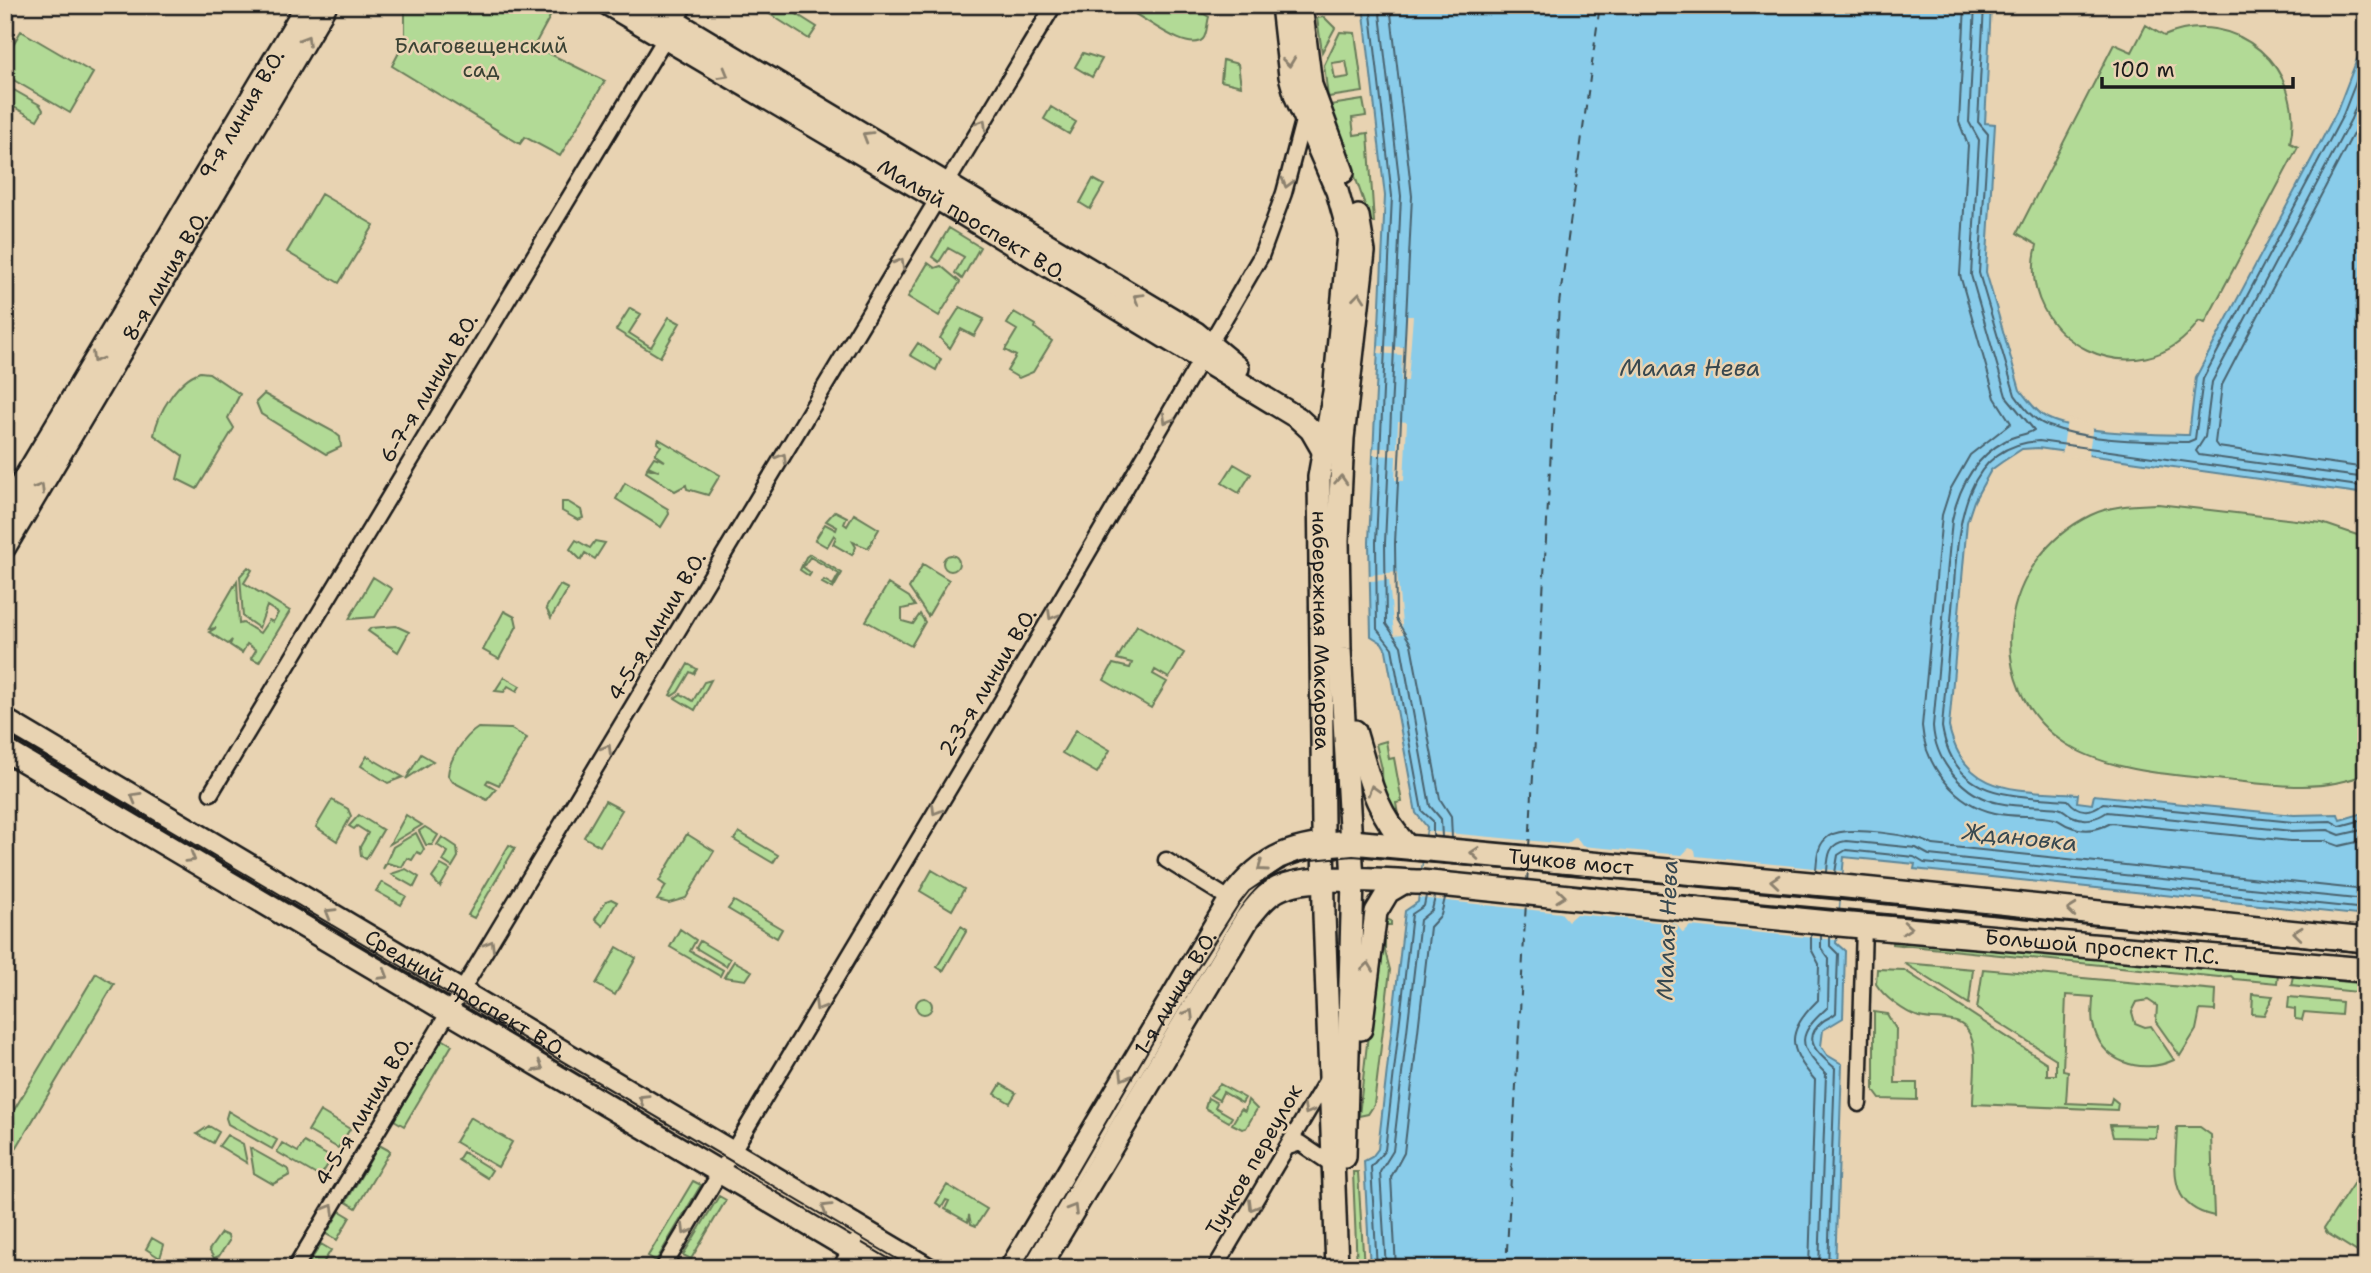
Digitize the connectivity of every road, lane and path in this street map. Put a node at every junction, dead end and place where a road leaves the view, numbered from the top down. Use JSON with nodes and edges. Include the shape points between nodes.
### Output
{"nodes":[{"id":1,"x":307,"y":5,"type":"edge"},
{"id":2,"x":326,"y":5,"type":"edge"},
{"id":3,"x":609,"y":5,"type":"edge"},
{"id":4,"x":647,"y":5,"type":"edge"},
{"id":5,"x":1054,"y":5,"type":"edge"},
{"id":6,"x":1282,"y":5,"type":"edge"},
{"id":7,"x":1301,"y":5,"type":"edge"},
{"id":8,"x":675,"y":22,"type":"edge"},
{"id":9,"x":1312,"y":114,"type":"junction"},
{"id":10,"x":943,"y":191,"type":"junction"},
{"id":11,"x":1206,"y":353,"type":"junction"},
{"id":12,"x":1328,"y":422,"type":"junction"},
{"id":13,"x":1343,"y":438,"type":"junction"},
{"id":14,"x":1322,"y":449,"type":"junction"},
{"id":15,"x":5,"y":511,"type":"edge"},
{"id":16,"x":5,"y":547,"type":"edge"},
{"id":17,"x":1345,"y":695,"type":"junction"},
{"id":18,"x":5,"y":720,"type":"edge"},
{"id":19,"x":5,"y":750,"type":"edge"},
{"id":20,"x":211,"y":793,"type":"dead end"},
{"id":21,"x":1352,"y":842,"type":"junction"},
{"id":22,"x":1325,"y":844,"type":"junction"},
{"id":23,"x":1416,"y":848,"type":"junction"},
{"id":24,"x":1166,"y":860,"type":"dead end"},
{"id":25,"x":1353,"y":880,"type":"junction"},
{"id":26,"x":1324,"y":881,"type":"junction"},
{"id":27,"x":1413,"y":882,"type":"junction"},
{"id":28,"x":1291,"y":885,"type":"junction"},
{"id":29,"x":1843,"y":887,"type":"joint"},
{"id":30,"x":1231,"y":900,"type":"junction"},
{"id":31,"x":1324,"y":914,"type":"junction"},
{"id":32,"x":1839,"y":924,"type":"joint"},
{"id":33,"x":1864,"y":925,"type":"junction"},
{"id":34,"x":2366,"y":940,"type":"edge"},
{"id":35,"x":2366,"y":970,"type":"edge"},
{"id":36,"x":462,"y":992,"type":"junction"},
{"id":37,"x":448,"y":1013,"type":"junction"},
{"id":38,"x":1338,"y":1078,"type":"junction"},
{"id":39,"x":1859,"y":1104,"type":"dead end"},
{"id":40,"x":1287,"y":1147,"type":"junction"},
{"id":41,"x":732,"y":1153,"type":"junction"},
{"id":42,"x":1331,"y":1164,"type":"junction"},
{"id":43,"x":720,"y":1172,"type":"junction"},
{"id":44,"x":862,"y":1230,"type":"junction"},
{"id":45,"x":845,"y":1259,"type":"edge"},
{"id":46,"x":295,"y":1268,"type":"edge"},
{"id":47,"x":663,"y":1268,"type":"edge"},
{"id":48,"x":882,"y":1268,"type":"edge"},
{"id":49,"x":927,"y":1268,"type":"edge"},
{"id":50,"x":1012,"y":1268,"type":"edge"},
{"id":51,"x":1038,"y":1268,"type":"edge"},
{"id":52,"x":1215,"y":1268,"type":"edge"},
{"id":53,"x":1337,"y":1268,"type":"edge"},
{"id":54,"x":1350,"y":1268,"type":"edge"}],
"edges":[{"from":1,"to":15,"type":"main road","name":"9-я линия В.О.","one_way":true},
{"from":16,"to":2,"type":"main road","name":"8-я линия В.О.","one_way":true},
{"from":3,"to":8,"type":"main road","name":"Малый проспект В.О."},
{"from":4,"to":8,"type":"main road","name":"Малый проспект В.О."},
{"from":10,"to":5,"type":"street","name":"4-5-я линии В.О.","one_way":true},
{"from":6,"to":9,"type":"main road","name":"набережная Макарова","one_way":true,"via":[[1290,76]]},
{"from":7,"to":9,"type":"main road","name":"набережная Макарова"},
{"from":8,"to":10,"type":"main road","name":"Малый проспект В.О."},
{"from":8,"to":20,"type":"street","name":"6-7-я линии В.О."},
{"from":9,"to":11,"type":"street","name":"2-3-я линии В.О.","one_way":true,"via":[[1261,256]]},
{"from":9,"to":12,"type":"main road","name":"набережная Макарова","via":[[1349,234]]},
{"from":13,"to":9,"type":"main road","name":"набережная Макарова","one_way":true,"via":[[1364,251],[1354,204]]},
{"from":10,"to":11,"type":"main road","name":"Малый проспект В.О."},
{"from":36,"to":10,"type":"street","name":"4-5-я линии В.О.","one_way":true},
{"from":11,"to":12,"type":"main road","name":"Малый проспект В.О."},
{"from":11,"to":14,"type":"main road","name":"Малый проспект В.О.","via":[[1298,418]]},
{"from":11,"to":41,"type":"street","name":"2-3-я линии В.О.","one_way":true},
{"from":12,"to":13,"type":"main road","name":"Малый проспект В.О."},
{"from":12,"to":14,"type":"main road","name":"набережная Макарова"},
{"from":17,"to":13,"type":"main road","name":"набережная Макарова","one_way":true,"via":[[1338,540]]},
{"from":14,"to":22,"type":"main road","name":"набережная Макарова"},
{"from":17,"to":21,"type":"main road","name":"набережная Макарова"},
{"from":23,"to":17,"type":"main road","one_way":true,"via":[[1385,821],[1378,807]]},
{"from":36,"to":18,"type":"main road","name":"Средний проспект В.О.","one_way":true},
{"from":19,"to":37,"type":"main road","name":"Средний проспект В.О.","one_way":true},
{"from":21,"to":22,"type":"main road","name":"1-я линия В.О."},
{"from":21,"to":23,"type":"main road","name":"1-я линия В.О."},
{"from":21,"to":25,"type":"main road","name":"набережная Макарова"},
{"from":22,"to":26,"type":"main road","name":"набережная Макарова"},
{"from":22,"to":30,"type":"main road","name":"1-я линия В.О.","one_way":true,"via":[[1275,858],[1249,877]]},
{"from":29,"to":23,"type":"main road","name":"Тучков мост","one_way":true},
{"from":24,"to":30,"type":"street"},
{"from":25,"to":26,"type":"main road","name":"Тучков мост"},
{"from":25,"to":27,"type":"main road","name":"Тучков мост"},
{"from":25,"to":38,"type":"main road","name":"набережная Макарова"},
{"from":26,"to":28,"type":"main road","name":"Тучков мост"},
{"from":26,"to":31,"type":"main road","name":"набережная Макарова"},
{"from":27,"to":32,"type":"main road","name":"Тучков мост","one_way":true},
{"from":38,"to":27,"type":"main road","one_way":true,"via":[[1359,1042],[1376,912],[1388,892]]},
{"from":28,"to":31,"type":"main road","via":[[1315,897]]},
{"from":51,"to":28,"type":"main road","one_way":true,"via":[[1247,919],[1270,894]]},
{"from":34,"to":29,"type":"main road","name":"Большой проспект П.С.","one_way":true},
{"from":30,"to":50,"type":"main road","name":"1-я линия В.О.","one_way":true},
{"from":31,"to":38,"type":"main road","name":"набережная Макарова"},
{"from":32,"to":33,"type":"main road","name":"Большой проспект П.С."},
{"from":33,"to":35,"type":"main road","name":"Большой проспект П.С.","one_way":true},
{"from":33,"to":39,"type":"street"},
{"from":36,"to":37,"type":"street","name":"4-5-я линии В.О."},
{"from":41,"to":36,"type":"main road","name":"Средний проспект В.О.","one_way":true},
{"from":37,"to":43,"type":"main road","name":"Средний проспект В.О.","one_way":true},
{"from":46,"to":37,"type":"street","name":"4-5-я линии В.О.","one_way":true},
{"from":38,"to":40,"type":"street","name":"Тучков переулок","one_way":true},
{"from":38,"to":42,"type":"main road","name":"набережная Макарова"},
{"from":38,"to":54,"type":"main road","name":"набережная Макарова"},
{"from":40,"to":42,"type":"street","via":[[1300,1143]]},
{"from":40,"to":52,"type":"street","name":"Тучков переулок","one_way":true},
{"from":41,"to":43,"type":"street","name":"2-3-я линии В.О."},
{"from":44,"to":41,"type":"main road","name":"Средний проспект В.О.","one_way":true},
{"from":42,"to":53,"type":"main road","name":"набережная Макарова"},
{"from":43,"to":45,"type":"main road","name":"Средний проспект В.О."},
{"from":43,"to":47,"type":"street","name":"2-3-я линии В.О.","one_way":true},
{"from":44,"to":45,"type":"street"},
{"from":44,"to":49,"type":"main road","name":"Средний проспект В.О."},
{"from":45,"to":48,"type":"main road","name":"Средний проспект В.О."}]}
